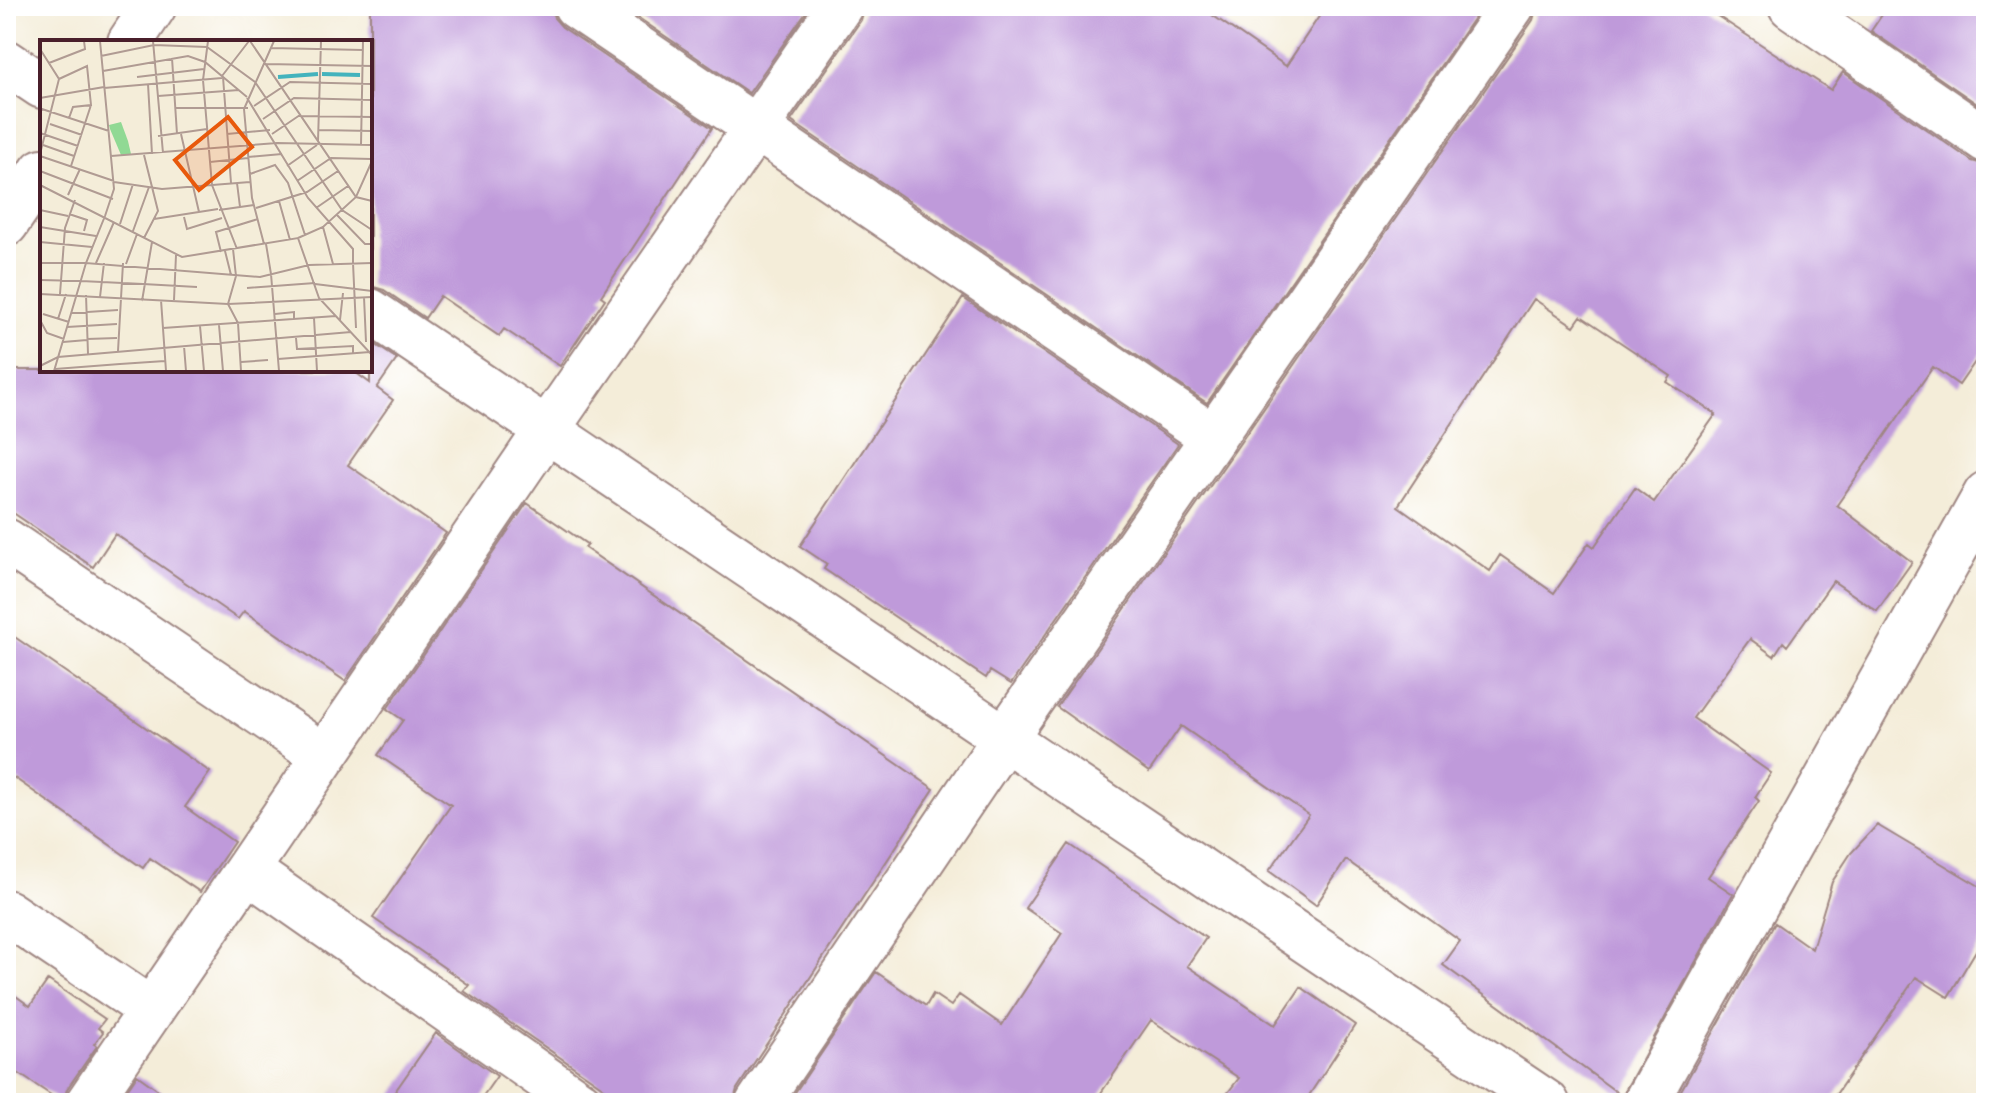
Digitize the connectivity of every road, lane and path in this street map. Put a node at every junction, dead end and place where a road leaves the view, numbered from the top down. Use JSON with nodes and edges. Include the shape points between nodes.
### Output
{"nodes":[{"id":1,"x":154,"y":6,"type":"edge"},
{"id":2,"x":576,"y":6,"type":"edge"},
{"id":3,"x":840,"y":6,"type":"edge"},
{"id":4,"x":1512,"y":6,"type":"edge"},
{"id":5,"x":1791,"y":6,"type":"edge"},
{"id":6,"x":131,"y":40,"type":"edge"},
{"id":7,"x":6,"y":62,"type":"edge"},
{"id":8,"x":40,"y":85,"type":"edge"},
{"id":9,"x":756,"y":128,"type":"junction"},
{"id":10,"x":1986,"y":140,"type":"edge"},
{"id":11,"x":40,"y":174,"type":"edge"},
{"id":12,"x":6,"y":224,"type":"edge"},
{"id":13,"x":372,"y":312,"type":"edge"},
{"id":14,"x":546,"y":431,"type":"junction"},
{"id":15,"x":1213,"y":437,"type":"junction"},
{"id":16,"x":1986,"y":494,"type":"edge"},
{"id":17,"x":6,"y":541,"type":"edge"},
{"id":18,"x":1004,"y":739,"type":"junction"},
{"id":19,"x":324,"y":756,"type":"junction"},
{"id":20,"x":247,"y":870,"type":"junction"},
{"id":21,"x":6,"y":912,"type":"edge"},
{"id":22,"x":151,"y":1010,"type":"junction"},
{"id":23,"x":88,"y":1103,"type":"edge"},
{"id":24,"x":580,"y":1103,"type":"edge"},
{"id":25,"x":758,"y":1103,"type":"edge"},
{"id":26,"x":1547,"y":1103,"type":"edge"},
{"id":27,"x":1645,"y":1103,"type":"edge"}],
"edges":[{"from":1,"to":6,"type":"street"},
{"from":2,"to":9,"type":"street"},
{"from":3,"to":9,"type":"street"},
{"from":4,"to":15,"type":"street"},
{"from":5,"to":10,"type":"street"},
{"from":7,"to":8,"type":"street"},
{"from":9,"to":14,"type":"street"},
{"from":9,"to":15,"type":"street"},
{"from":11,"to":12,"type":"street"},
{"from":13,"to":14,"type":"street"},
{"from":14,"to":18,"type":"street"},
{"from":14,"to":19,"type":"street"},
{"from":15,"to":18,"type":"street"},
{"from":16,"to":27,"type":"street"},
{"from":17,"to":19,"type":"street"},
{"from":18,"to":25,"type":"street"},
{"from":18,"to":26,"type":"street"},
{"from":19,"to":20,"type":"street"},
{"from":20,"to":22,"type":"street"},
{"from":20,"to":24,"type":"street"},
{"from":21,"to":22,"type":"street"},
{"from":22,"to":23,"type":"street"}]}
